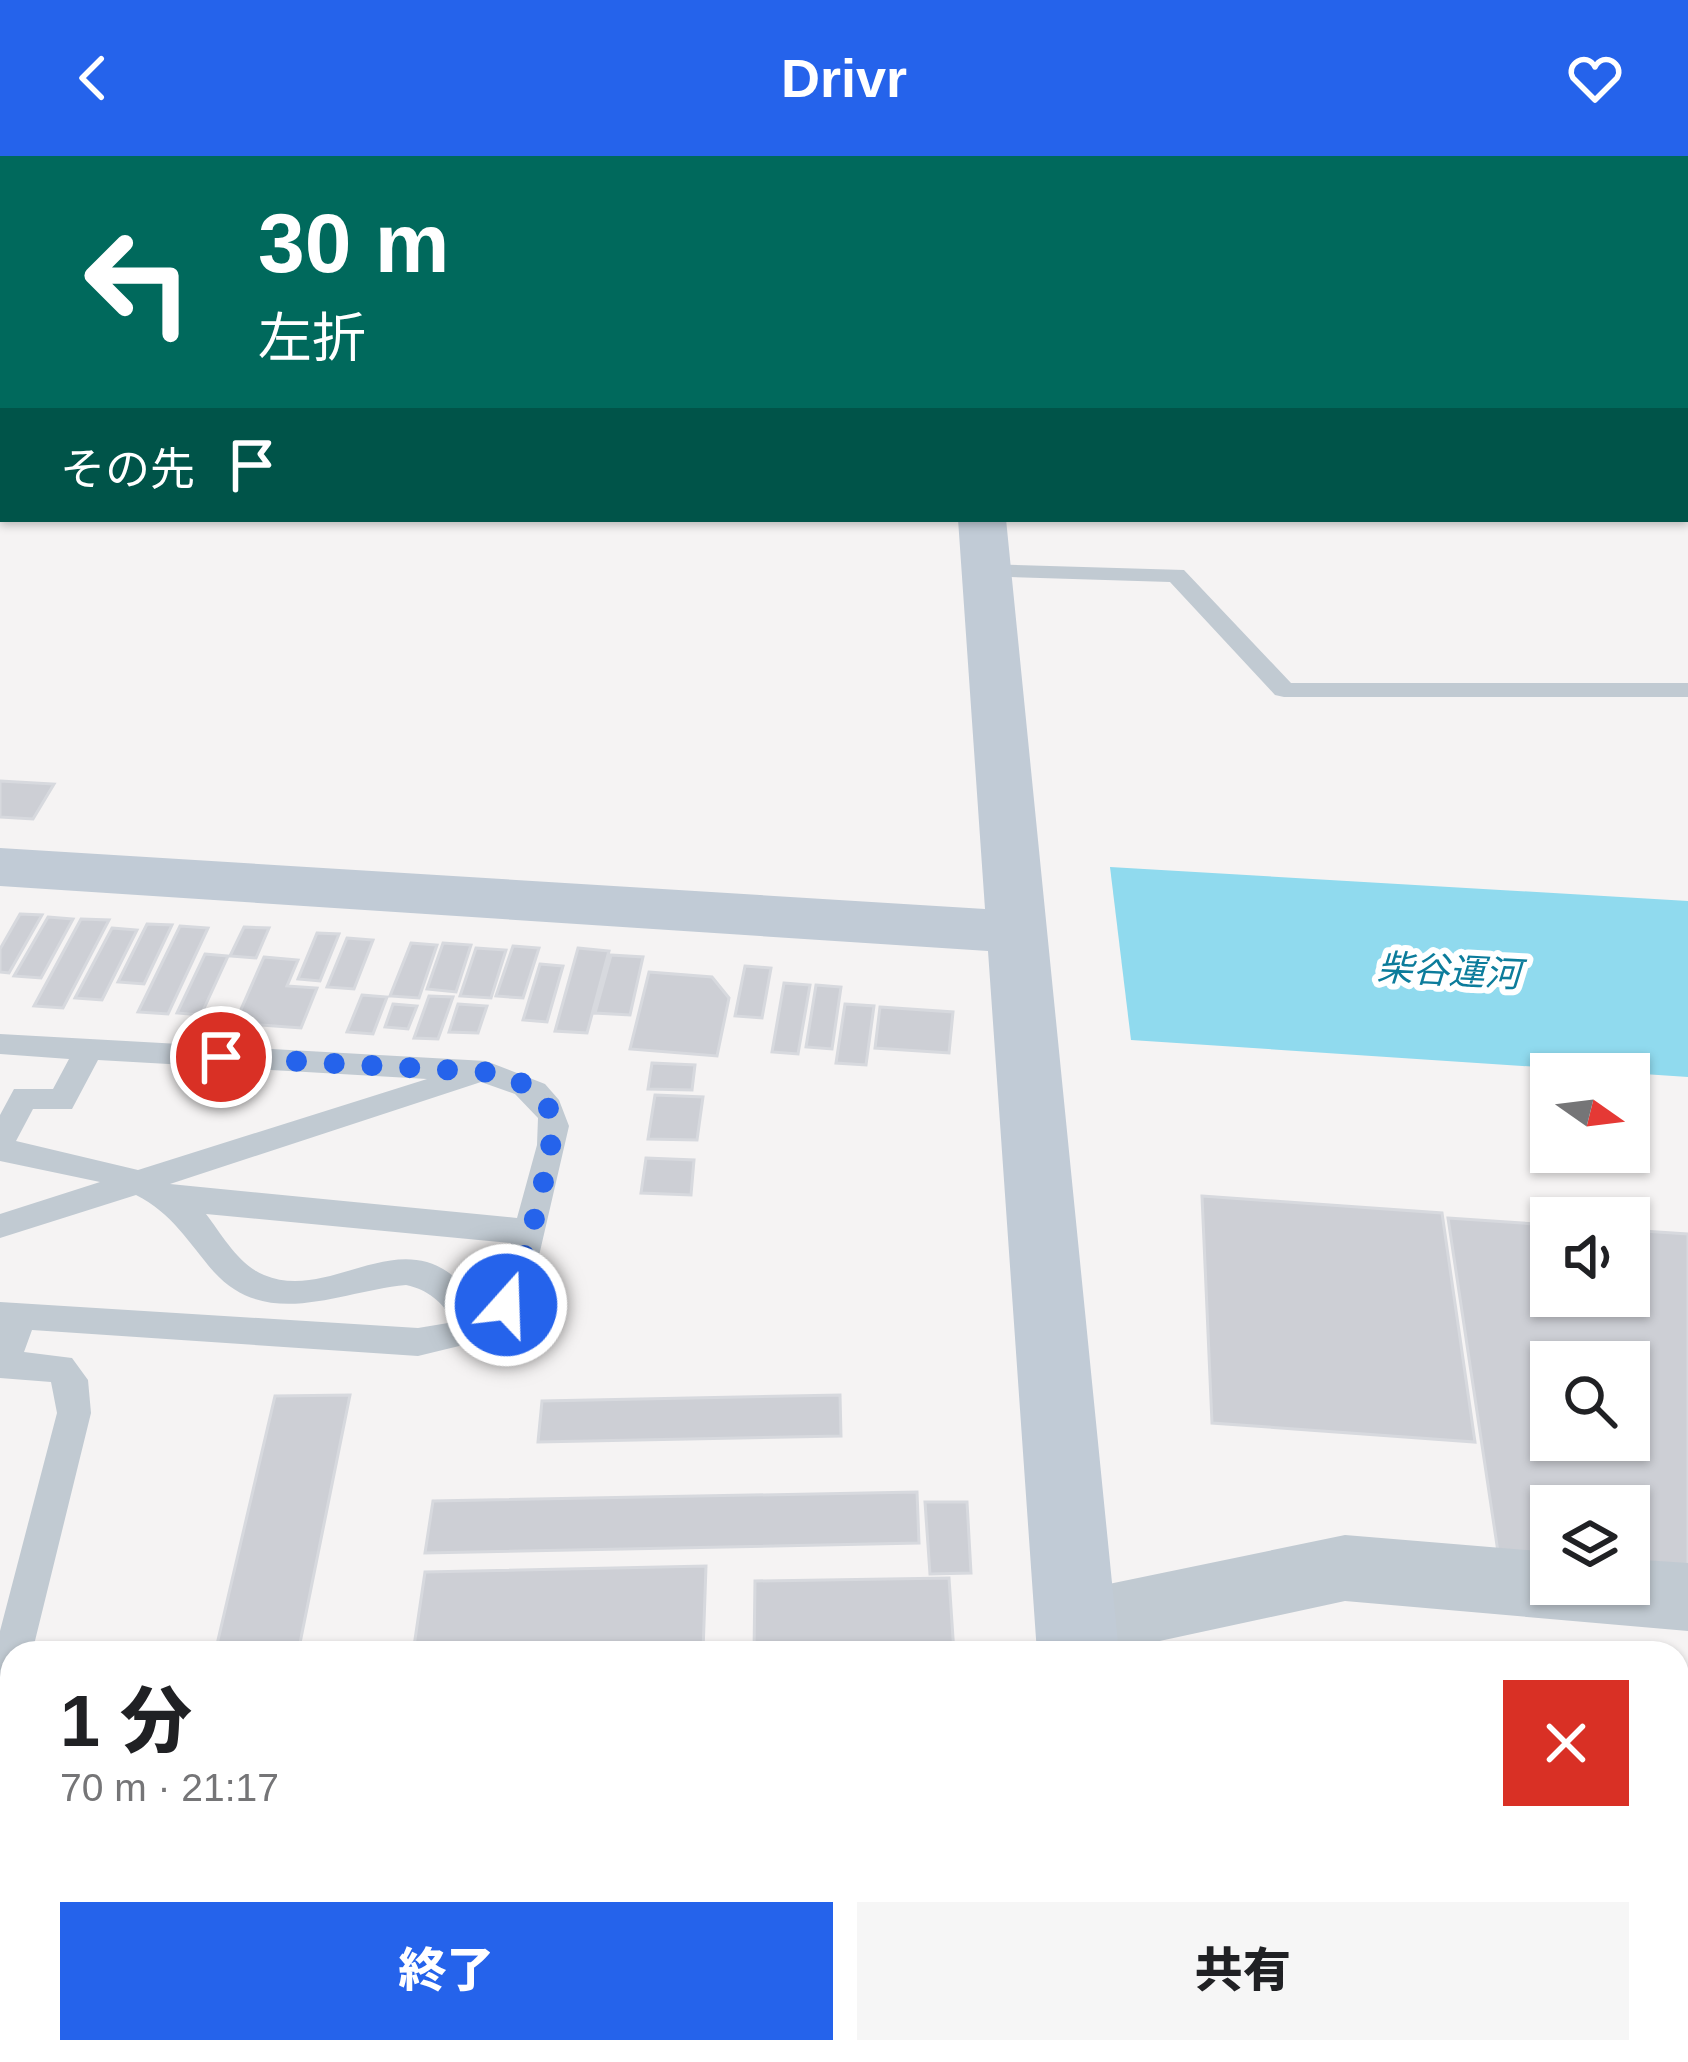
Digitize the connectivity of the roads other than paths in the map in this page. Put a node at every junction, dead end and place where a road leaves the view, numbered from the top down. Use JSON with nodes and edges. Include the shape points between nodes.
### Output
{"nodes":[{"id":1,"x":984,"y":545,"type":"edge"},
{"id":2,"x":1688,"y":690,"type":"edge"},
{"id":3,"x":0,"y":867,"type":"edge"},
{"id":4,"x":1016,"y":932,"type":"junction"},
{"id":5,"x":0,"y":1044,"type":"edge"},
{"id":6,"x":89,"y":1049,"type":"junction"},
{"id":7,"x":486,"y":1072,"type":"junction"},
{"id":8,"x":0,"y":1146,"type":"edge"},
{"id":9,"x":137,"y":1183,"type":"junction"},
{"id":10,"x":170,"y":1199,"type":"junction"},
{"id":11,"x":0,"y":1226,"type":"edge"},
{"id":12,"x":529,"y":1232,"type":"junction"},
{"id":13,"x":11,"y":1316,"type":"edge"},
{"id":14,"x":476,"y":1329,"type":"junction"},
{"id":15,"x":1688,"y":1597,"type":"edge"},
{"id":16,"x":1077,"y":1639,"type":"edge"},
{"id":17,"x":15,"y":1641,"type":"edge"}],
"edges":[{"from":1,"to":2,"type":"lane","via":[[1177,575],[1284,689]]},
{"from":1,"to":4,"type":"street"},
{"from":3,"to":4,"type":"street"},
{"from":4,"to":16,"type":"street"},
{"from":5,"to":6,"type":"lane"},
{"from":6,"to":7,"type":"lane"},
{"from":6,"to":8,"type":"lane","via":[[61,1101],[25,1097]]},
{"from":7,"to":9,"type":"lane"},
{"from":7,"to":12,"type":"lane","via":[[529,1087],[552,1117]]},
{"from":8,"to":9,"type":"lane"},
{"from":9,"to":10,"type":"lane"},
{"from":9,"to":11,"type":"lane"},
{"from":10,"to":12,"type":"lane"},
{"from":10,"to":14,"type":"lane","via":[[251,1284],[304,1292],[365,1274],[410,1273],[449,1288]]},
{"from":12,"to":14,"type":"lane","via":[[515,1290]]},
{"from":13,"to":14,"type":"lane","via":[[418,1342]]},
{"from":13,"to":17,"type":"lane","via":[[2,1365],[60,1368],[71,1380],[74,1413]]},
{"from":15,"to":16,"type":"street","via":[[1345,1568]]}]}
